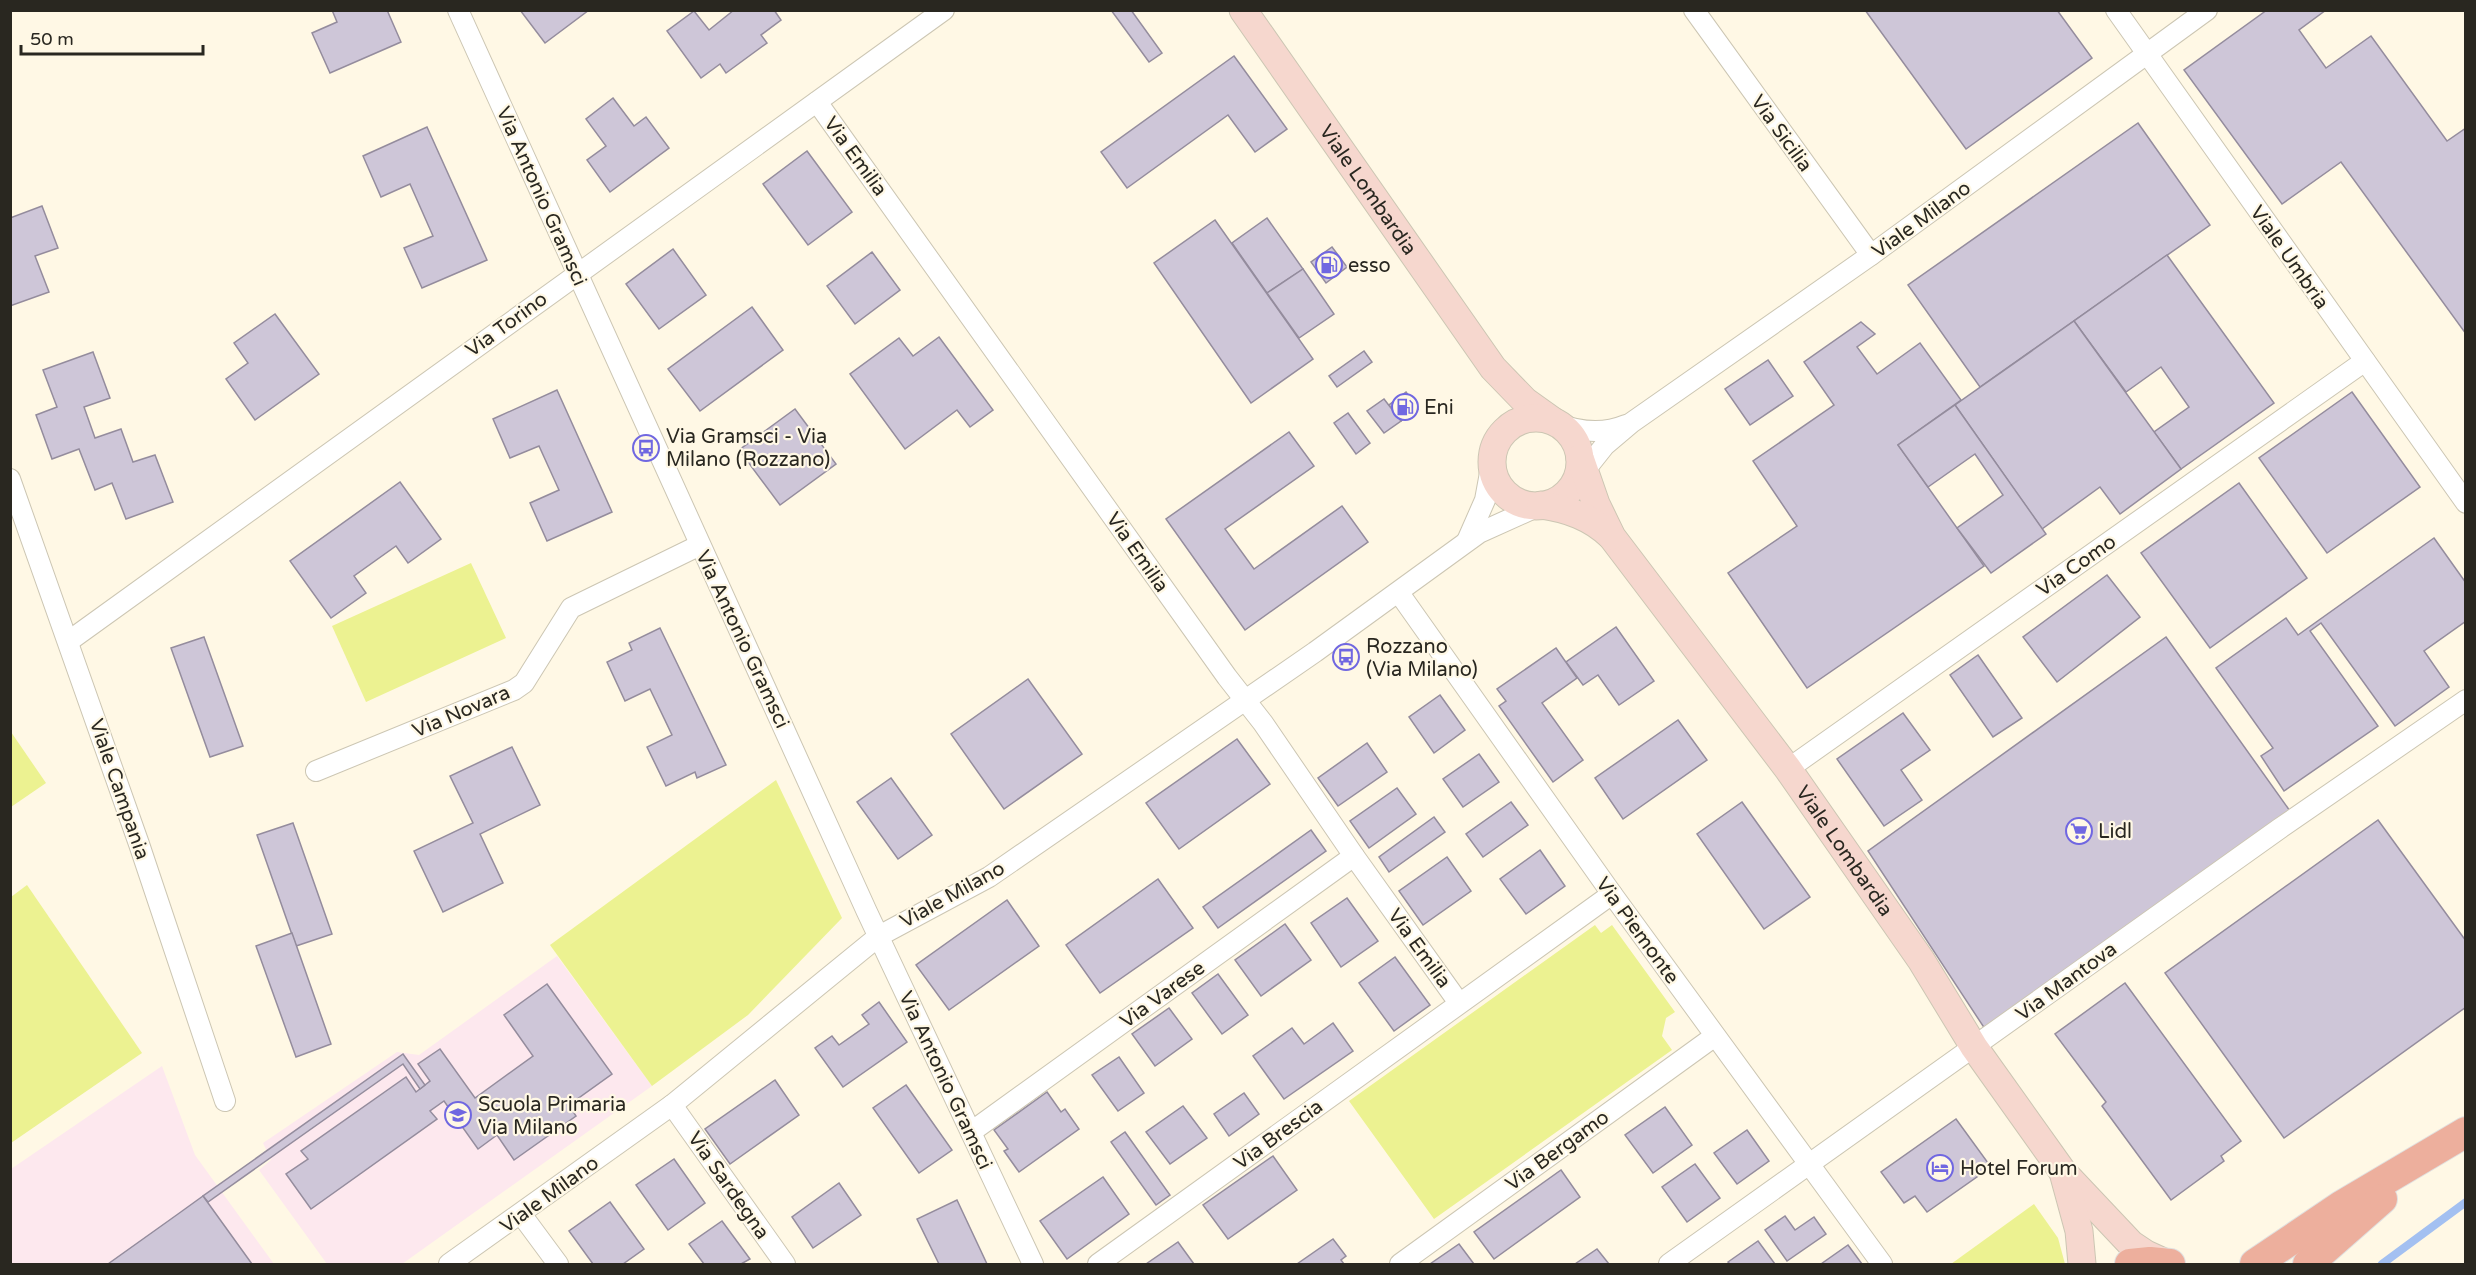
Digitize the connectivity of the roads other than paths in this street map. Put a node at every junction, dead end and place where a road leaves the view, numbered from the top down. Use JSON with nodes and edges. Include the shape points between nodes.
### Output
{"nodes":[{"id":1,"x":458,"y":10,"type":"edge"},
{"id":2,"x":944,"y":10,"type":"edge"},
{"id":3,"x":1243,"y":10,"type":"edge"},
{"id":4,"x":1694,"y":10,"type":"edge"},
{"id":5,"x":2116,"y":10,"type":"edge"},
{"id":6,"x":2207,"y":10,"type":"edge"},
{"id":7,"x":2146,"y":55,"type":"junction"},
{"id":8,"x":817,"y":102,"type":"junction"},
{"id":9,"x":1871,"y":255,"type":"junction"},
{"id":10,"x":578,"y":275,"type":"junction"},
{"id":11,"x":2365,"y":361,"type":"junction"},
{"id":12,"x":1493,"y":368,"type":"junction"},
{"id":13,"x":1555,"y":422,"type":"junction"},
{"id":14,"x":1631,"y":423,"type":"junction"},
{"id":15,"x":1493,"y":457,"type":"junction"},
{"id":16,"x":1579,"y":471,"type":"junction"},
{"id":17,"x":10,"y":479,"type":"edge"},
{"id":18,"x":2466,"y":503,"type":"edge"},
{"id":19,"x":1541,"y":505,"type":"junction"},
{"id":20,"x":1612,"y":537,"type":"junction"},
{"id":21,"x":1467,"y":541,"type":"junction"},
{"id":22,"x":700,"y":545,"type":"junction"},
{"id":23,"x":1399,"y":593,"type":"junction"},
{"id":24,"x":69,"y":640,"type":"junction"},
{"id":25,"x":2466,"y":700,"type":"edge"},
{"id":26,"x":1244,"y":701,"type":"junction"},
{"id":27,"x":1788,"y":769,"type":"junction"},
{"id":28,"x":316,"y":771,"type":"dead end"},
{"id":29,"x":1354,"y":856,"type":"junction"},
{"id":30,"x":1612,"y":894,"type":"junction"},
{"id":31,"x":879,"y":936,"type":"junction"},
{"id":32,"x":1459,"y":1003,"type":"junction"},
{"id":33,"x":1715,"y":1036,"type":"junction"},
{"id":34,"x":1974,"y":1047,"type":"junction"},
{"id":35,"x":225,"y":1101,"type":"dead end"},
{"id":36,"x":672,"y":1105,"type":"junction"},
{"id":37,"x":970,"y":1132,"type":"junction"},
{"id":38,"x":2454,"y":1140,"type":"edge"},
{"id":39,"x":1809,"y":1166,"type":"junction"},
{"id":40,"x":2063,"y":1172,"type":"junction"},
{"id":41,"x":521,"y":1214,"type":"junction"},
{"id":42,"x":449,"y":1264,"type":"edge"},
{"id":43,"x":558,"y":1264,"type":"edge"},
{"id":44,"x":785,"y":1264,"type":"edge"},
{"id":45,"x":1033,"y":1264,"type":"edge"},
{"id":46,"x":1098,"y":1264,"type":"edge"},
{"id":47,"x":1400,"y":1264,"type":"edge"},
{"id":48,"x":1670,"y":1264,"type":"edge"},
{"id":49,"x":1882,"y":1264,"type":"edge"},
{"id":50,"x":2082,"y":1264,"type":"edge"},
{"id":51,"x":2130,"y":1264,"type":"edge"},
{"id":52,"x":2170,"y":1264,"type":"edge"},
{"id":53,"x":2255,"y":1264,"type":"edge"},
{"id":54,"x":2308,"y":1264,"type":"edge"}],
"edges":[{"from":1,"to":10,"type":"street","name":"Via Antonio Gramsci"},
{"from":2,"to":8,"type":"street","name":"Via Torino"},
{"from":3,"to":12,"type":"street","name":"Viale Lombardia"},
{"from":4,"to":9,"type":"street","name":"Via Sicilia"},
{"from":5,"to":7,"type":"street","name":"Viale Umbria"},
{"from":6,"to":7,"type":"street","name":"Viale Milano"},
{"from":7,"to":9,"type":"street","name":"Viale Milano"},
{"from":7,"to":11,"type":"street","name":"Viale Umbria"},
{"from":8,"to":10,"type":"street","name":"Via Torino"},
{"from":8,"to":26,"type":"street","name":"Via Emilia"},
{"from":9,"to":14,"type":"street","name":"Viale Milano"},
{"from":10,"to":22,"type":"street","name":"Via Antonio Gramsci"},
{"from":10,"to":24,"type":"street","name":"Via Torino"},
{"from":11,"to":18,"type":"street","name":"Viale Umbria"},
{"from":11,"to":27,"type":"street","name":"Via Como"},
{"from":12,"to":13,"type":"street","name":"Viale Lombardia","via":[[1525,401]]},
{"from":12,"to":15,"type":"street","name":"Viale Lombardia","via":[[1500,403]]},
{"from":13,"to":14,"type":"street","via":[[1584,432],[1601,432]]},
{"from":13,"to":15,"type":"street","via":[[1532,418],[1515,423],[1501,436]]},
{"from":13,"to":16,"type":"street","via":[[1572,436]]},
{"from":14,"to":16,"type":"street"},
{"from":15,"to":19,"type":"street","via":[[1497,481],[1509,496],[1527,505]]},
{"from":15,"to":21,"type":"street","name":"Viale Milano","via":[[1485,500]]},
{"from":16,"to":19,"type":"street","via":[[1559,499]]},
{"from":16,"to":20,"type":"street","name":"Viale Lombardia"},
{"from":17,"to":24,"type":"street","name":"Viale Campania"},
{"from":19,"to":20,"type":"street","name":"Viale Lombardia","via":[[1584,516]]},
{"from":19,"to":21,"type":"street","name":"Viale Milano"},
{"from":20,"to":27,"type":"street","name":"Viale Lombardia"},
{"from":21,"to":23,"type":"street","name":"Viale Milano"},
{"from":22,"to":28,"type":"street","name":"Via Novara","via":[[571,608],[524,683],[514,690]]},
{"from":22,"to":31,"type":"street","name":"Via Antonio Gramsci"},
{"from":23,"to":26,"type":"street","name":"Viale Milano"},
{"from":23,"to":30,"type":"street","name":"Via Piemonte"},
{"from":24,"to":35,"type":"street","name":"Viale Campania"},
{"from":25,"to":34,"type":"street","name":"Via Mantova"},
{"from":26,"to":29,"type":"street","name":"Via Emilia"},
{"from":26,"to":31,"type":"street","name":"Viale Milano","via":[[989,877]]},
{"from":27,"to":34,"type":"street","name":"Viale Lombardia","via":[[1921,960]]},
{"from":29,"to":32,"type":"street","name":"Via Emilia"},
{"from":29,"to":37,"type":"street","name":"Via Varese"},
{"from":30,"to":32,"type":"street","name":"Via Brescia"},
{"from":30,"to":33,"type":"street","name":"Via Piemonte"},
{"from":31,"to":36,"type":"street","name":"Viale Milano"},
{"from":31,"to":37,"type":"street","name":"Via Antonio Gramsci"},
{"from":32,"to":46,"type":"street","name":"Via Brescia"},
{"from":33,"to":39,"type":"street","name":"Via Piemonte"},
{"from":33,"to":47,"type":"street","name":"Via Bergamo"},
{"from":34,"to":39,"type":"street","name":"Via Mantova"},
{"from":34,"to":40,"type":"street","name":"Viale Lombardia"},
{"from":36,"to":41,"type":"street","name":"Viale Milano"},
{"from":36,"to":44,"type":"street","name":"Via Sardegna"},
{"from":37,"to":45,"type":"street","name":"Via Antonio Gramsci"},
{"from":38,"to":53,"type":"main road","via":[[2341,1206]]},
{"from":38,"to":54,"type":"main road"},
{"from":39,"to":48,"type":"street","name":"Via Mantova"},
{"from":39,"to":49,"type":"street","name":"Via Piemonte"},
{"from":40,"to":50,"type":"street","name":"Viale Lombardia","via":[[2079,1231]]},
{"from":40,"to":52,"type":"street","name":"Viale Lombardia","via":[[2131,1244]]},
{"from":41,"to":42,"type":"street","name":"Viale Milano"},
{"from":41,"to":43,"type":"street"},
{"from":51,"to":52,"type":"main road"}]}
